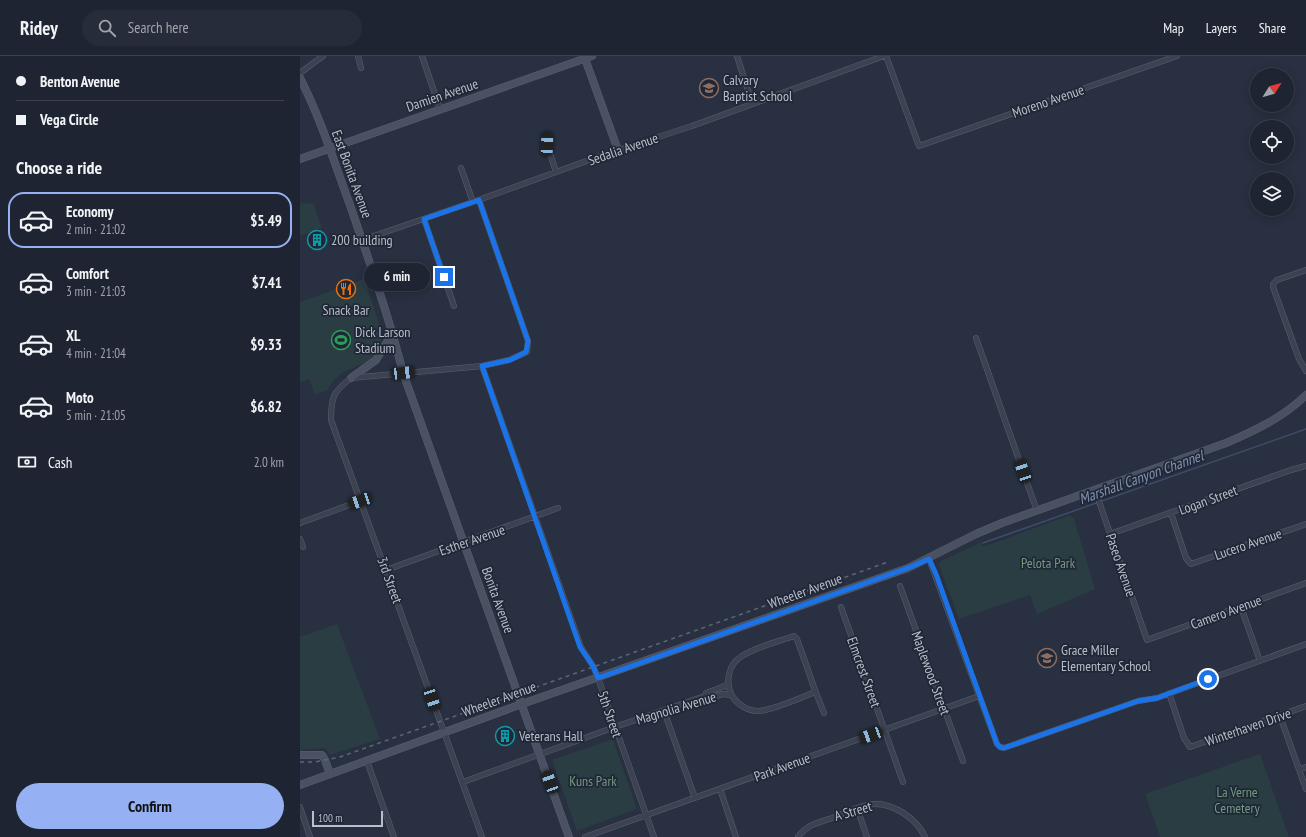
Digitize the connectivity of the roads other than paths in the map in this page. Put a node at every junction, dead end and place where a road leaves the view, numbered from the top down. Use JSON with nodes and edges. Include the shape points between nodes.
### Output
{"nodes":[{"id":1,"x":323,"y":56,"type":"edge"},
{"id":2,"x":358,"y":56,"type":"edge"},
{"id":3,"x":422,"y":56,"type":"edge"},
{"id":4,"x":736,"y":56,"type":"edge"},
{"id":5,"x":885,"y":56,"type":"edge"},
{"id":6,"x":1177,"y":56,"type":"edge"},
{"id":7,"x":587,"y":57,"type":"edge"},
{"id":8,"x":361,"y":68,"type":"dead end"},
{"id":9,"x":300,"y":73,"type":"edge"},
{"id":10,"x":300,"y":78,"type":"edge"},
{"id":11,"x":752,"y":103,"type":"junction"},
{"id":12,"x":440,"y":109,"type":"junction"},
{"id":13,"x":548,"y":135,"type":"dead end"},
{"id":14,"x":330,"y":149,"type":"junction"},
{"id":15,"x":618,"y":150,"type":"junction"},
{"id":16,"x":300,"y":159,"type":"edge"},
{"id":17,"x":461,"y":168,"type":"dead end"},
{"id":18,"x":556,"y":172,"type":"junction"},
{"id":19,"x":479,"y":200,"type":"junction"},
{"id":20,"x":473,"y":202,"type":"junction"},
{"id":21,"x":424,"y":219,"type":"junction"},
{"id":22,"x":362,"y":240,"type":"junction"},
{"id":23,"x":1306,"y":270,"type":"edge"},
{"id":24,"x":454,"y":306,"type":"dead end"},
{"id":25,"x":393,"y":332,"type":"junction"},
{"id":26,"x":976,"y":338,"type":"dead end"},
{"id":27,"x":482,"y":366,"type":"junction"},
{"id":28,"x":1306,"y":371,"type":"edge"},
{"id":29,"x":403,"y":373,"type":"junction"},
{"id":30,"x":351,"y":378,"type":"junction"},
{"id":31,"x":1306,"y":395,"type":"edge"},
{"id":32,"x":1306,"y":466,"type":"edge"},
{"id":33,"x":1095,"y":490,"type":"junction"},
{"id":34,"x":360,"y":501,"type":"junction"},
{"id":35,"x":558,"y":508,"type":"dead end"},
{"id":36,"x":1037,"y":511,"type":"junction"},
{"id":37,"x":1171,"y":513,"type":"junction"},
{"id":38,"x":534,"y":518,"type":"junction"},
{"id":39,"x":300,"y":523,"type":"edge"},
{"id":40,"x":1306,"y":524,"type":"edge"},
{"id":41,"x":1110,"y":534,"type":"junction"},
{"id":42,"x":300,"y":539,"type":"edge"},
{"id":43,"x":463,"y":543,"type":"junction"},
{"id":44,"x":303,"y":547,"type":"dead end"},
{"id":45,"x":929,"y":559,"type":"junction"},
{"id":46,"x":386,"y":570,"type":"junction"},
{"id":47,"x":1306,"y":583,"type":"edge"},
{"id":48,"x":900,"y":586,"type":"dead end"},
{"id":49,"x":841,"y":606,"type":"dead end"},
{"id":50,"x":1241,"y":607,"type":"junction"},
{"id":51,"x":1146,"y":640,"type":"joint"},
{"id":52,"x":1306,"y":644,"type":"edge"},
{"id":53,"x":1260,"y":661,"type":"junction"},
{"id":54,"x":598,"y":678,"type":"junction"},
{"id":55,"x":728,"y":683,"type":"junction"},
{"id":56,"x":815,"y":690,"type":"junction"},
{"id":57,"x":1169,"y":693,"type":"junction"},
{"id":58,"x":731,"y":695,"type":"junction"},
{"id":59,"x":705,"y":696,"type":"junction"},
{"id":60,"x":979,"y":696,"type":"junction"},
{"id":61,"x":522,"y":704,"type":"junction"},
{"id":62,"x":1306,"y":706,"type":"edge"},
{"id":63,"x":944,"y":709,"type":"junction"},
{"id":64,"x":664,"y":711,"type":"junction"},
{"id":65,"x":824,"y":713,"type":"dead end"},
{"id":66,"x":1280,"y":716,"type":"junction"},
{"id":67,"x":615,"y":727,"type":"junction"},
{"id":68,"x":885,"y":730,"type":"junction"},
{"id":69,"x":445,"y":733,"type":"junction"},
{"id":70,"x":300,"y":755,"type":"edge"},
{"id":71,"x":540,"y":755,"type":"junction"},
{"id":72,"x":368,"y":761,"type":"junction"},
{"id":73,"x":963,"y":761,"type":"dead end"},
{"id":74,"x":1306,"y":767,"type":"edge"},
{"id":75,"x":1300,"y":769,"type":"junction"},
{"id":76,"x":330,"y":774,"type":"junction"},
{"id":77,"x":463,"y":782,"type":"junction"},
{"id":78,"x":903,"y":782,"type":"dead end"},
{"id":79,"x":300,"y":785,"type":"edge"},
{"id":80,"x":1306,"y":789,"type":"edge"},
{"id":81,"x":720,"y":790,"type":"junction"},
{"id":82,"x":695,"y":798,"type":"junction"},
{"id":83,"x":300,"y":807,"type":"edge"},
{"id":84,"x":857,"y":808,"type":"junction"},
{"id":85,"x":646,"y":816,"type":"junction"},
{"id":86,"x":310,"y":837,"type":"edge"},
{"id":87,"x":394,"y":837,"type":"edge"},
{"id":88,"x":482,"y":837,"type":"edge"},
{"id":89,"x":569,"y":837,"type":"edge"},
{"id":90,"x":584,"y":837,"type":"edge"},
{"id":91,"x":654,"y":837,"type":"edge"},
{"id":92,"x":736,"y":837,"type":"edge"},
{"id":93,"x":798,"y":837,"type":"edge"},
{"id":94,"x":867,"y":837,"type":"edge"},
{"id":95,"x":926,"y":837,"type":"edge"}],
"edges":[{"from":1,"to":9,"type":"street"},
{"from":2,"to":8,"type":"street"},
{"from":3,"to":12,"type":"street"},
{"from":4,"to":11,"type":"street"},
{"from":5,"to":6,"type":"street","name":"Moreno Avenue","via":[[919,146]]},
{"from":5,"to":11,"type":"street","name":"Sedalia Avenue"},
{"from":7,"to":12,"type":"main road","name":"Damien Avenue"},
{"from":7,"to":15,"type":"main road"},
{"from":10,"to":14,"type":"main road","name":"East Bonita Avenue"},
{"from":11,"to":15,"type":"street","name":"Sedalia Avenue"},
{"from":12,"to":14,"type":"main road","name":"Damien Avenue"},
{"from":13,"to":18,"type":"street","via":[[547,144]]},
{"from":14,"to":16,"type":"main road","name":"Damien Avenue"},
{"from":14,"to":22,"type":"main road","name":"East Bonita Avenue"},
{"from":15,"to":18,"type":"street","name":"Sedalia Avenue"},
{"from":17,"to":20,"type":"street"},
{"from":18,"to":19,"type":"street","name":"Sedalia Avenue"},
{"from":19,"to":20,"type":"street","name":"Sedalia Avenue"},
{"from":19,"to":27,"type":"street","via":[[528,341],[526,352],[510,360]]},
{"from":20,"to":21,"type":"street","name":"Sedalia Avenue"},
{"from":21,"to":22,"type":"street","name":"Sedalia Avenue"},
{"from":21,"to":24,"type":"street"},
{"from":22,"to":25,"type":"main road","name":"East Bonita Avenue"},
{"from":23,"to":28,"type":"street","via":[[1277,280],[1273,284],[1299,359]]},
{"from":25,"to":29,"type":"main road","name":"East Bonita Avenue"},
{"from":25,"to":30,"type":"main road","via":[[376,360]]},
{"from":26,"to":36,"type":"street"},
{"from":27,"to":29,"type":"street"},
{"from":27,"to":38,"type":"street","name":"5th Street"},
{"from":29,"to":30,"type":"street"},
{"from":29,"to":43,"type":"main road","name":"Bonita Avenue"},
{"from":30,"to":34,"type":"street","name":"3rd Street","via":[[339,387],[331,401],[331,420]]},
{"from":31,"to":33,"type":"main road","name":"Wheeler Avenue","via":[[1270,422],[1247,434]]},
{"from":32,"to":37,"type":"street","name":"Logan Street"},
{"from":33,"to":36,"type":"main road","name":"Wheeler Avenue"},
{"from":33,"to":41,"type":"street","name":"Paseo Avenue"},
{"from":34,"to":39,"type":"street"},
{"from":34,"to":46,"type":"street","name":"3rd Street"},
{"from":35,"to":38,"type":"street","name":"Esther Avenue"},
{"from":36,"to":45,"type":"main road","name":"Wheeler Avenue","via":[[976,534]]},
{"from":37,"to":40,"type":"street","name":"Lucero Avenue","via":[[1186,558],[1191,564]]},
{"from":37,"to":41,"type":"street","name":"Logan Street"},
{"from":38,"to":43,"type":"street","name":"Esther Avenue"},
{"from":38,"to":54,"type":"street","name":"5th Street","via":[[580,647]]},
{"from":41,"to":51,"type":"street","name":"Paseo Avenue"},
{"from":42,"to":44,"type":"street"},
{"from":43,"to":46,"type":"street","name":"Esther Avenue"},
{"from":43,"to":61,"type":"main road","name":"Bonita Avenue"},
{"from":45,"to":54,"type":"main road","name":"Wheeler Avenue"},
{"from":45,"to":60,"type":"street"},
{"from":46,"to":69,"type":"street","name":"3rd Street"},
{"from":47,"to":50,"type":"street","name":"Camero Avenue"},
{"from":48,"to":63,"type":"street","name":"Maplewood Street"},
{"from":49,"to":68,"type":"street","name":"Elmcrest Street"},
{"from":50,"to":51,"type":"street","name":"Camero Avenue"},
{"from":50,"to":53,"type":"street"},
{"from":52,"to":53,"type":"street"},
{"from":53,"to":57,"type":"street"},
{"from":54,"to":61,"type":"main road","name":"Wheeler Avenue"},
{"from":54,"to":67,"type":"street","name":"5th Street"},
{"from":55,"to":56,"type":"street","via":[[728,675],[740,656],[794,636]]},
{"from":55,"to":58,"type":"street"},
{"from":55,"to":59,"type":"street","via":[[706,693]]},
{"from":56,"to":58,"type":"street","via":[[814,693],[757,711],[741,706]]},
{"from":56,"to":65,"type":"street"},
{"from":57,"to":60,"type":"street","via":[[1138,701],[1004,748],[997,744]]},
{"from":57,"to":66,"type":"street","name":"Winterhaven Drive","via":[[1184,738],[1190,747]]},
{"from":58,"to":59,"type":"street","name":"Magnolia Avenue","via":[[723,694],[709,698]]},
{"from":59,"to":64,"type":"street","name":"Magnolia Avenue"},
{"from":60,"to":63,"type":"street","name":"Park Avenue"},
{"from":61,"to":69,"type":"main road","name":"Wheeler Avenue"},
{"from":61,"to":71,"type":"main road","name":"Bonita Avenue"},
{"from":62,"to":66,"type":"street","name":"Winterhaven Drive"},
{"from":63,"to":68,"type":"street","name":"Park Avenue"},
{"from":63,"to":73,"type":"street","name":"Maplewood Street"},
{"from":64,"to":67,"type":"street","name":"Magnolia Avenue"},
{"from":64,"to":82,"type":"street"},
{"from":66,"to":75,"type":"street"},
{"from":67,"to":71,"type":"street","name":"Magnolia Avenue"},
{"from":67,"to":85,"type":"street","name":"5th Street"},
{"from":68,"to":78,"type":"street","name":"Elmcrest Street"},
{"from":68,"to":81,"type":"street","name":"Park Avenue"},
{"from":69,"to":72,"type":"main road","name":"Wheeler Avenue"},
{"from":69,"to":77,"type":"street","name":"3rd Street"},
{"from":70,"to":76,"type":"main road","via":[[322,756]]},
{"from":71,"to":77,"type":"street","name":"Magnolia Avenue"},
{"from":71,"to":89,"type":"main road","name":"Bonita Avenue"},
{"from":72,"to":76,"type":"main road","name":"Wheeler Avenue"},
{"from":72,"to":87,"type":"street"},
{"from":74,"to":75,"type":"street"},
{"from":75,"to":80,"type":"street"},
{"from":76,"to":79,"type":"main road","name":"Wheeler Avenue"},
{"from":77,"to":88,"type":"street","name":"3rd Street"},
{"from":81,"to":82,"type":"street","name":"Park Avenue"},
{"from":81,"to":92,"type":"street"},
{"from":82,"to":85,"type":"street","name":"Park Avenue"},
{"from":83,"to":86,"type":"street"},
{"from":84,"to":93,"type":"street","name":"A Street","via":[[812,824]]},
{"from":84,"to":94,"type":"street"},
{"from":84,"to":95,"type":"street","name":"A Street","via":[[872,804],[889,806],[914,820]]},
{"from":85,"to":90,"type":"street","name":"Park Avenue"},
{"from":85,"to":91,"type":"street","name":"5th Street"}]}
